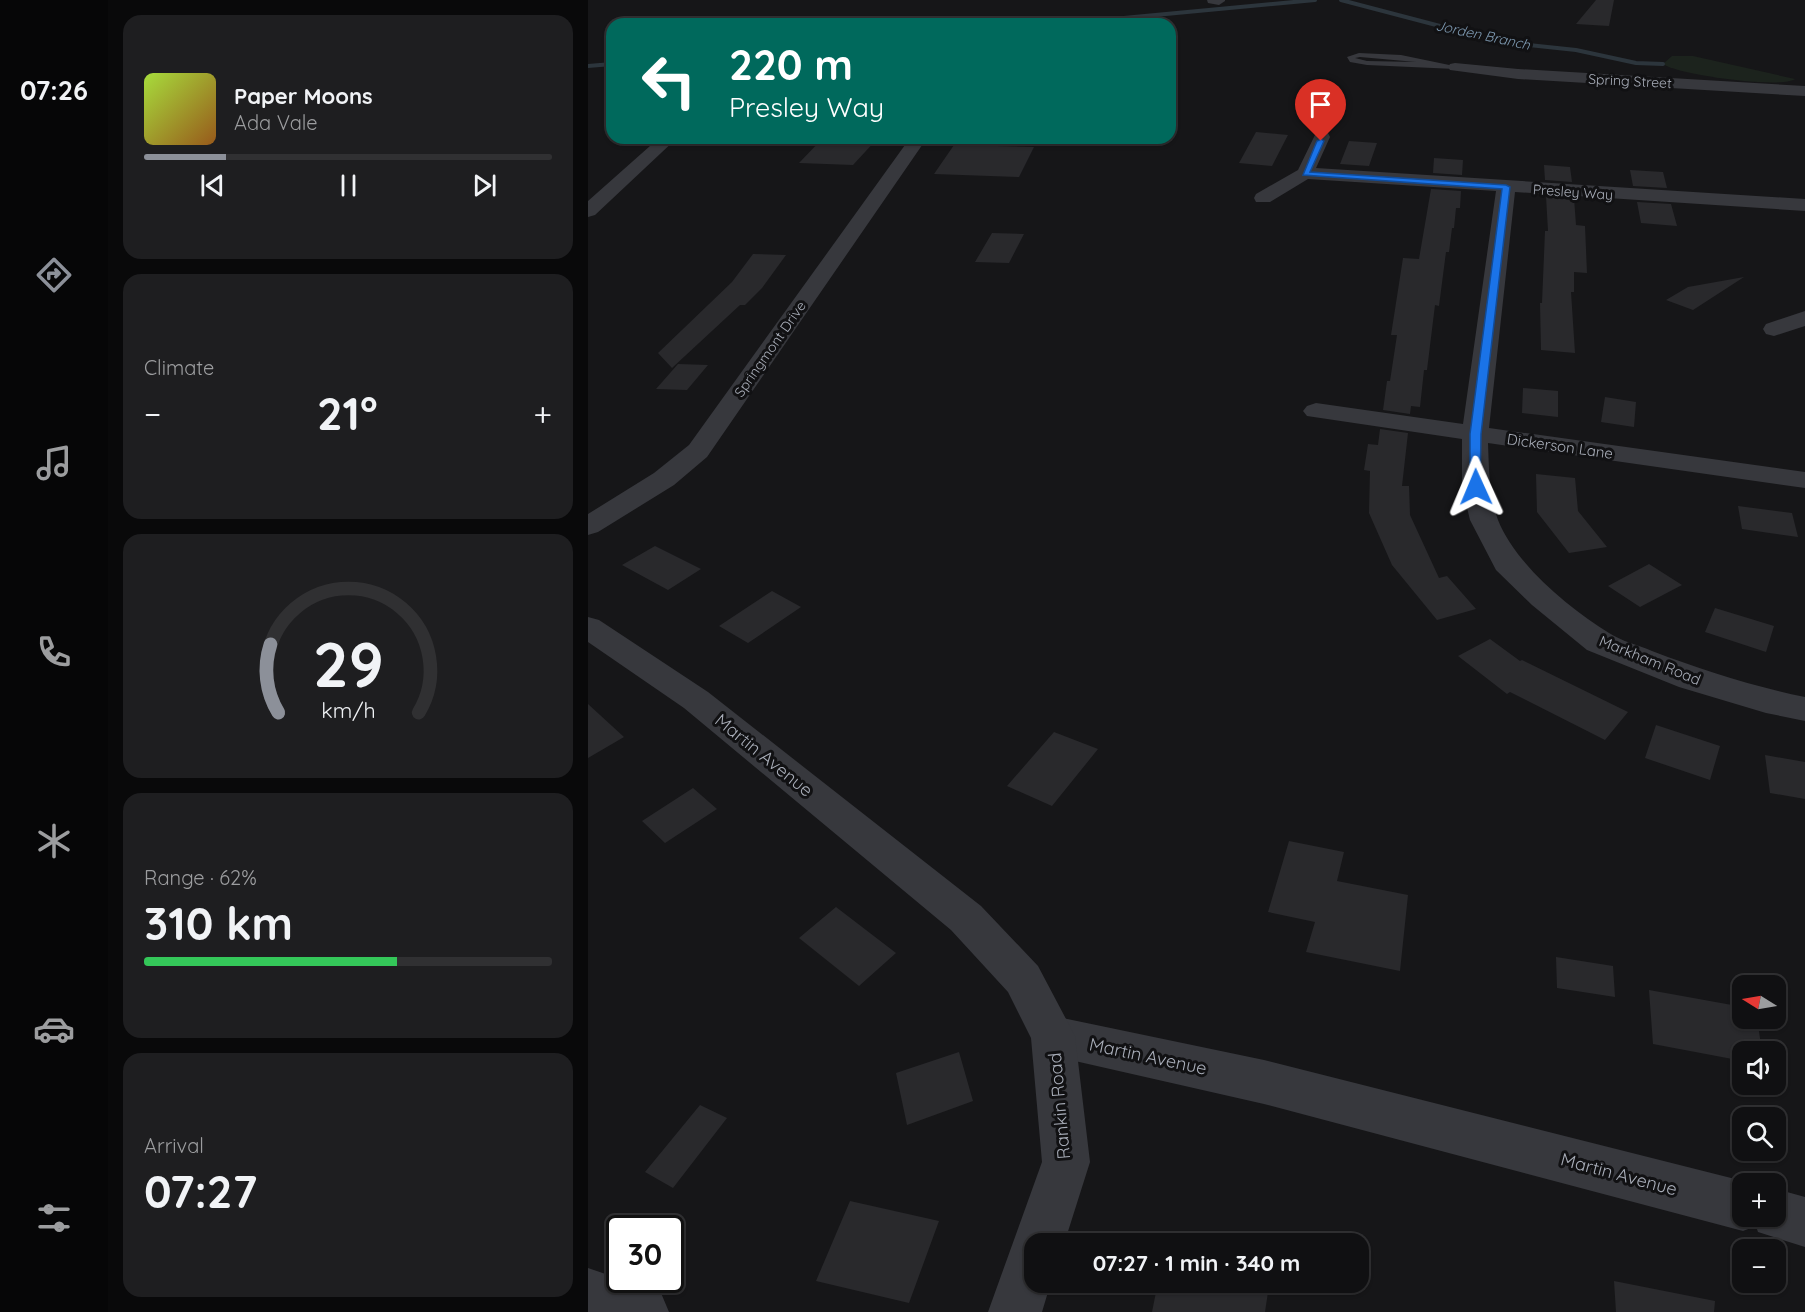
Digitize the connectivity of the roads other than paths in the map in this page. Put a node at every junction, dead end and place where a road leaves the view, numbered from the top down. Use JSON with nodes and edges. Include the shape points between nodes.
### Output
{"nodes":[{"id":1,"x":1449,"y":66,"type":"junction"},
{"id":2,"x":1805,"y":91,"type":"edge"},
{"id":3,"x":1322,"y":137,"type":"dead end"},
{"id":4,"x":662,"y":144,"type":"edge"},
{"id":5,"x":915,"y":144,"type":"edge"},
{"id":6,"x":1305,"y":174,"type":"junction"},
{"id":7,"x":1506,"y":187,"type":"junction"},
{"id":8,"x":1263,"y":198,"type":"dead end"},
{"id":9,"x":1795,"y":206,"type":"edge"},
{"id":10,"x":588,"y":211,"type":"edge"},
{"id":11,"x":1805,"y":223,"type":"edge"},
{"id":12,"x":1805,"y":318,"type":"edge"},
{"id":13,"x":1774,"y":329,"type":"dead end"},
{"id":14,"x":1316,"y":411,"type":"dead end"},
{"id":15,"x":1475,"y":434,"type":"junction"},
{"id":16,"x":1805,"y":480,"type":"edge"},
{"id":17,"x":588,"y":526,"type":"edge"},
{"id":18,"x":588,"y":627,"type":"edge"},
{"id":19,"x":1805,"y":710,"type":"edge"},
{"id":20,"x":1053,"y":1036,"type":"junction"},
{"id":21,"x":1732,"y":1203,"type":"edge"},
{"id":22,"x":1786,"y":1217,"type":"edge"},
{"id":23,"x":1805,"y":1222,"type":"edge"},
{"id":24,"x":1042,"y":1233,"type":"edge"},
{"id":25,"x":1024,"y":1286,"type":"edge"},
{"id":26,"x":588,"y":1294,"type":"edge"},
{"id":27,"x":642,"y":1312,"type":"edge"},
{"id":28,"x":1015,"y":1312,"type":"edge"}],
"edges":[{"from":1,"to":1,"type":"lane","via":[[1373,54],[1351,57],[1366,63]]},
{"from":1,"to":2,"type":"street","name":"Spring Street","via":[[1526,75]]},
{"from":3,"to":6,"type":"street"},
{"from":4,"to":10,"type":"street"},
{"from":5,"to":17,"type":"street","name":"Springmont Drive","via":[[698,451],[664,479]]},
{"from":6,"to":7,"type":"street","name":"Presley Way"},
{"from":6,"to":8,"type":"street"},
{"from":7,"to":9,"type":"street","name":"Presley Way"},
{"from":7,"to":15,"type":"street","name":"Markham Road"},
{"from":9,"to":11,"type":"street"},
{"from":12,"to":13,"type":"street"},
{"from":14,"to":15,"type":"street","name":"Dickerson Lane"},
{"from":15,"to":16,"type":"street","name":"Dickerson Lane"},
{"from":15,"to":19,"type":"street","name":"Markham Road","via":[[1476,487],[1484,520],[1507,563],[1543,598],[1599,642],[1690,679]]},
{"from":18,"to":20,"type":"street","name":"Martin Avenue","via":[[696,700],[966,918],[1023,979]]},
{"from":20,"to":21,"type":"street","name":"Martin Avenue","via":[[1264,1082]]},
{"from":20,"to":24,"type":"street","name":"Rankin Road","via":[[1066,1162]]},
{"from":22,"to":23,"type":"street"},
{"from":25,"to":28,"type":"street"},
{"from":26,"to":27,"type":"street"}]}
